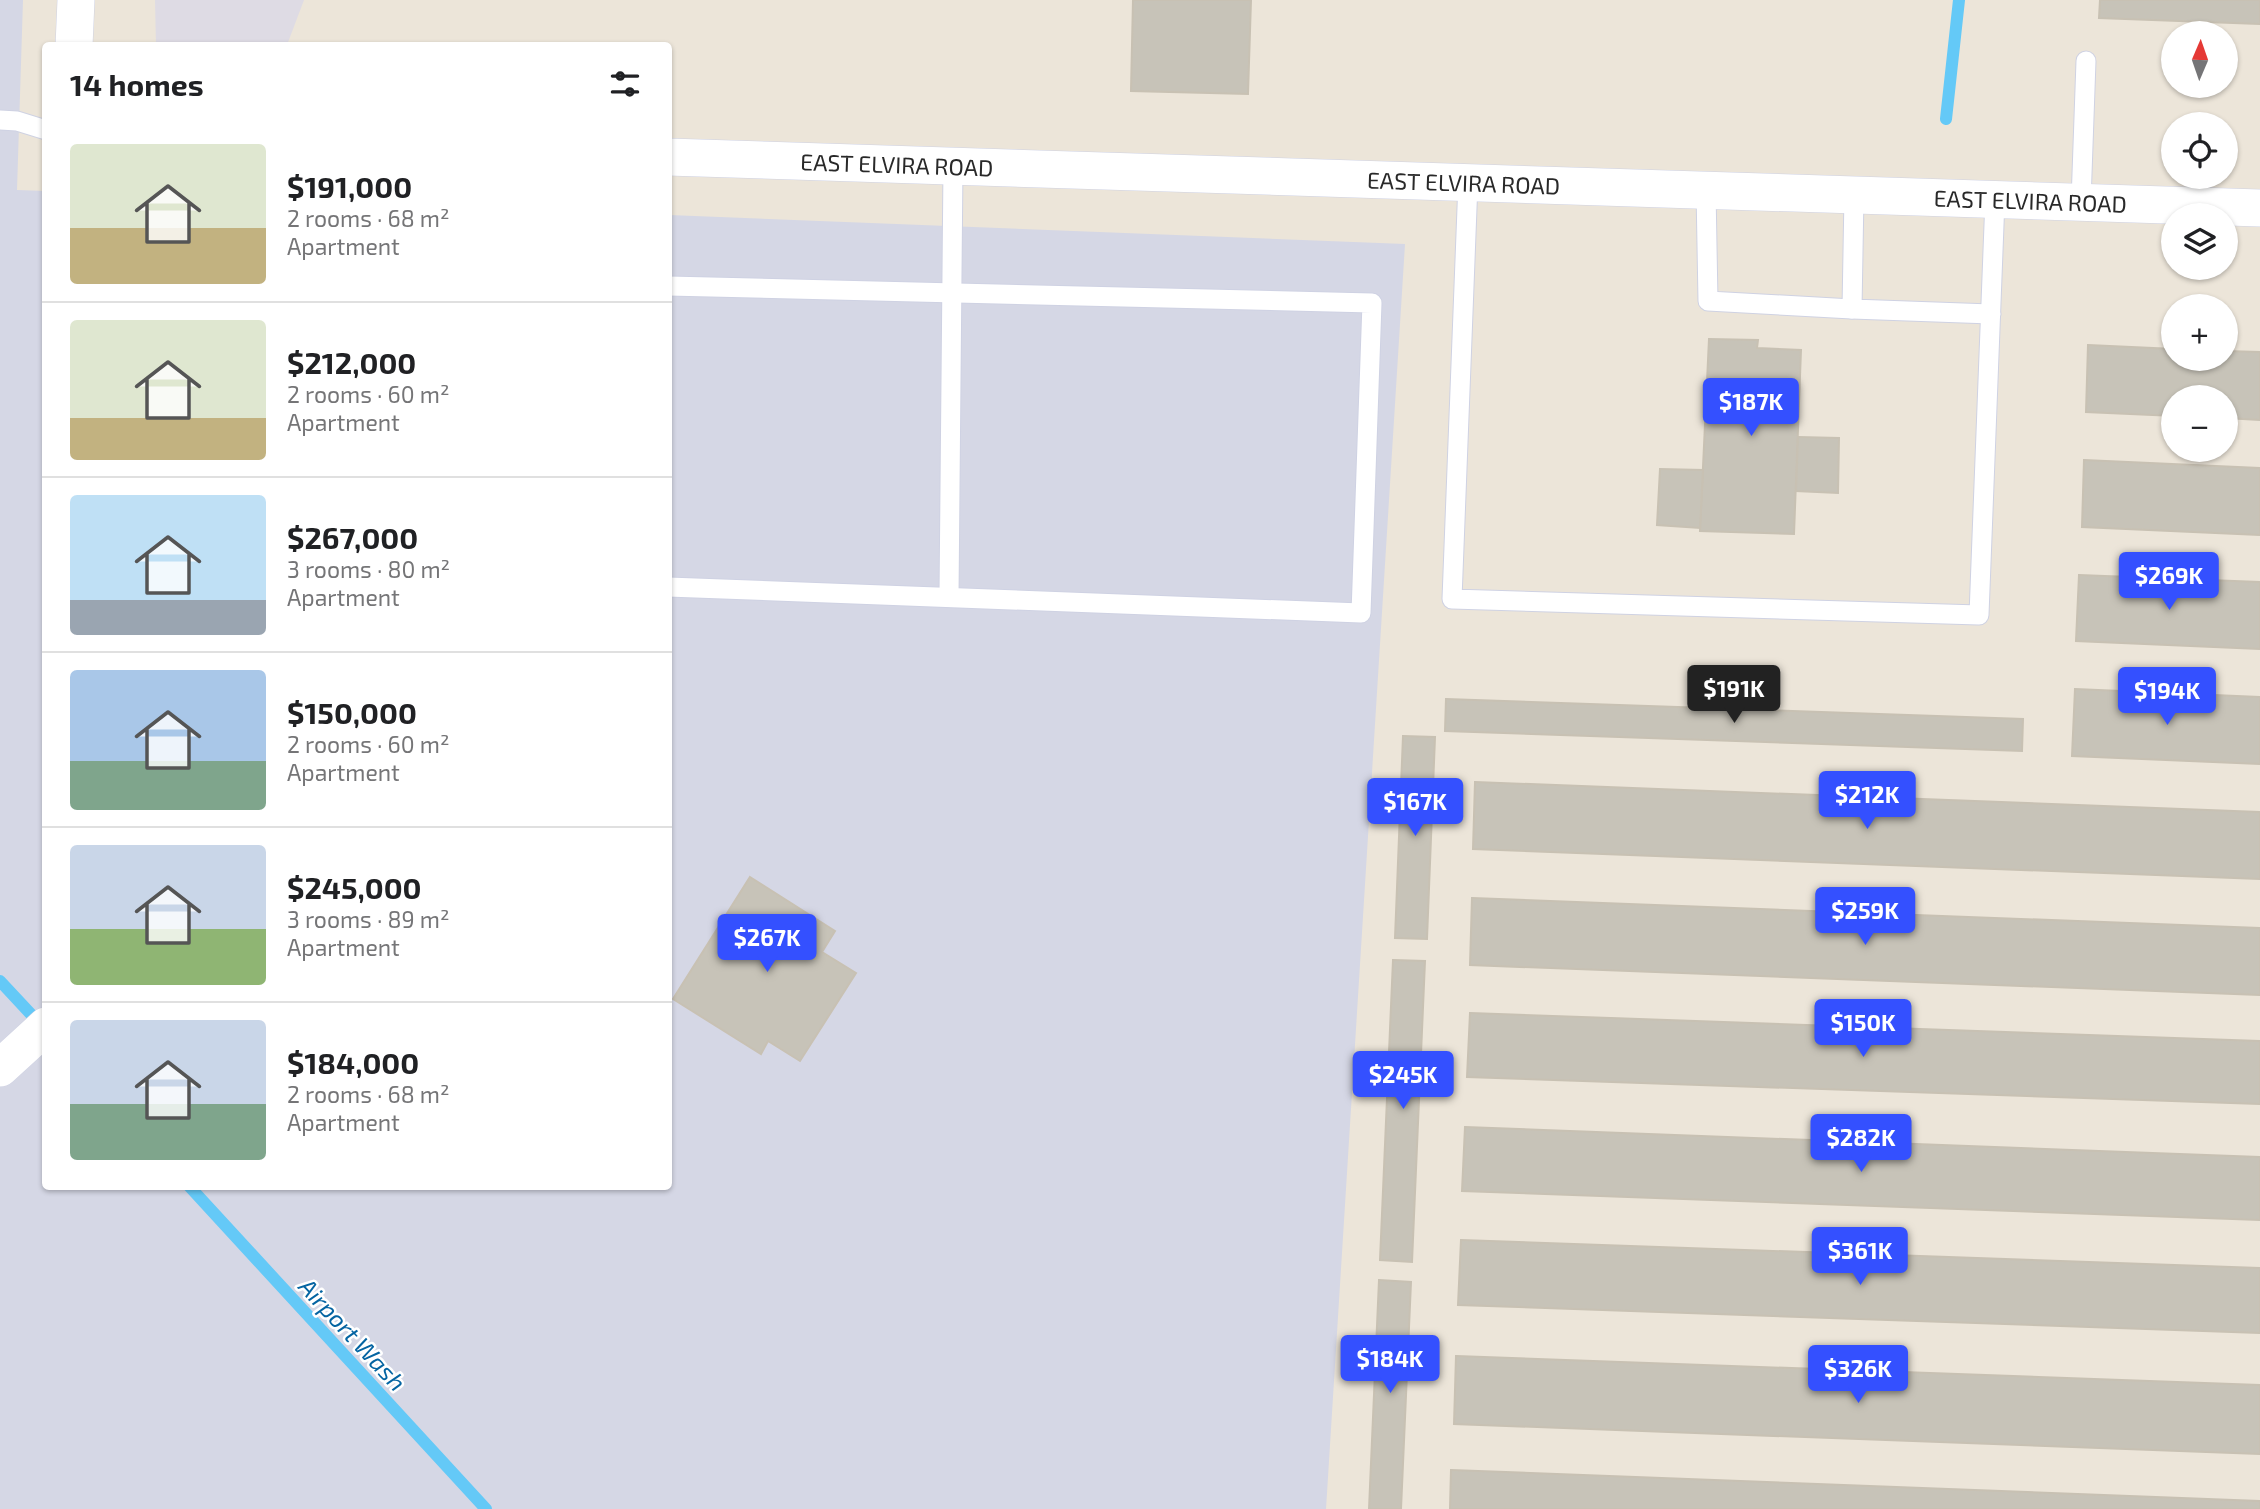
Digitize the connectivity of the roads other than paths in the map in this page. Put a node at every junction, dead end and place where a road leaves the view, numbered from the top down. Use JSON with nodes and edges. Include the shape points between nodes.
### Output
{"nodes":[{"id":1,"x":76,"y":0,"type":"edge"},
{"id":2,"x":74,"y":42,"type":"edge"},
{"id":3,"x":2086,"y":61,"type":"dead end"},
{"id":4,"x":0,"y":120,"type":"edge"},
{"id":5,"x":42,"y":129,"type":"edge"},
{"id":6,"x":672,"y":157,"type":"edge"},
{"id":7,"x":953,"y":166,"type":"junction"},
{"id":8,"x":1468,"y":183,"type":"junction"},
{"id":9,"x":1706,"y":190,"type":"junction"},
{"id":10,"x":1854,"y":195,"type":"junction"},
{"id":11,"x":1996,"y":200,"type":"junction"},
{"id":12,"x":2081,"y":202,"type":"junction"},
{"id":13,"x":2260,"y":208,"type":"edge"},
{"id":14,"x":672,"y":286,"type":"edge"},
{"id":15,"x":954,"y":292,"type":"junction"},
{"id":16,"x":1852,"y":309,"type":"junction"},
{"id":17,"x":1991,"y":314,"type":"junction"},
{"id":18,"x":672,"y":587,"type":"edge"},
{"id":19,"x":949,"y":596,"type":"junction"},
{"id":20,"x":42,"y":1030,"type":"edge"},
{"id":21,"x":1,"y":1068,"type":"edge"}],
"edges":[{"from":1,"to":2,"type":"street"},
{"from":3,"to":12,"type":"lane"},
{"from":4,"to":5,"type":"lane"},
{"from":6,"to":7,"type":"street","name":"EAST ELVIRA ROAD"},
{"from":7,"to":8,"type":"street","name":"EAST ELVIRA ROAD"},
{"from":7,"to":15,"type":"lane"},
{"from":8,"to":9,"type":"street","name":"EAST ELVIRA ROAD"},
{"from":8,"to":17,"type":"lane","via":[[1452,599],[1979,615]]},
{"from":9,"to":10,"type":"street","name":"EAST ELVIRA ROAD"},
{"from":9,"to":16,"type":"lane","via":[[1708,301]]},
{"from":10,"to":11,"type":"street","name":"EAST ELVIRA ROAD"},
{"from":10,"to":16,"type":"lane"},
{"from":11,"to":12,"type":"street","name":"EAST ELVIRA ROAD"},
{"from":11,"to":17,"type":"lane"},
{"from":12,"to":13,"type":"street","name":"EAST ELVIRA ROAD"},
{"from":14,"to":15,"type":"lane"},
{"from":15,"to":19,"type":"lane"},
{"from":15,"to":19,"type":"lane","via":[[1372,303],[1362,613]]},
{"from":16,"to":17,"type":"lane"},
{"from":18,"to":19,"type":"lane"},
{"from":20,"to":21,"type":"street"}]}
